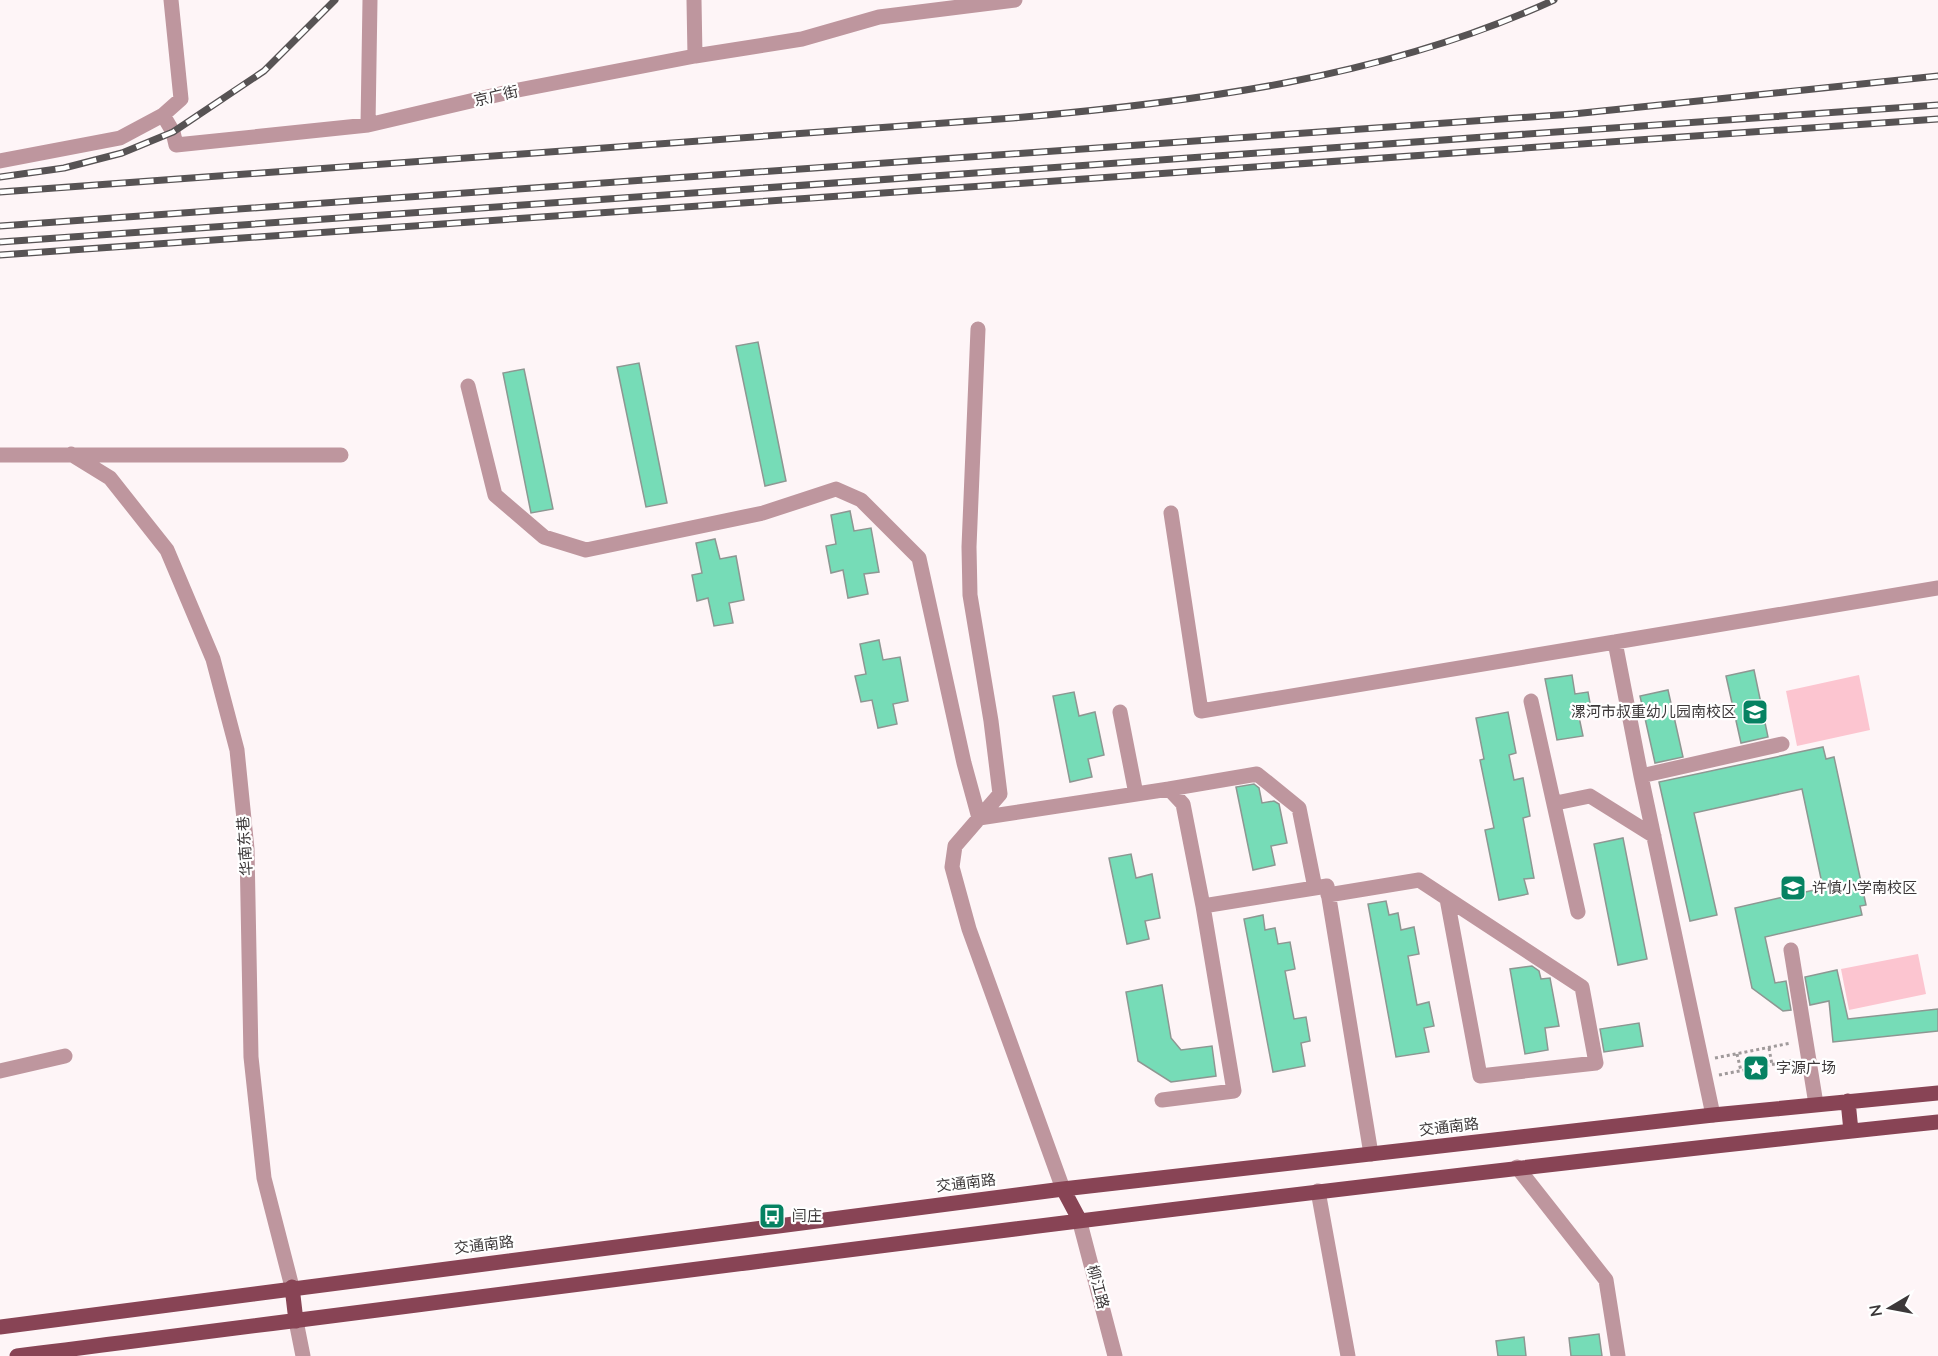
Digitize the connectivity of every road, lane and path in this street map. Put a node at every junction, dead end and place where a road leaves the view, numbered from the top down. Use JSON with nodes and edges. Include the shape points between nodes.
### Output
{"nodes":[{"id":1,"x":171,"y":0,"type":"edge"},
{"id":2,"x":370,"y":0,"type":"edge"},
{"id":3,"x":694,"y":0,"type":"edge"},
{"id":4,"x":1015,"y":0,"type":"edge"},
{"id":5,"x":695,"y":56,"type":"junction"},
{"id":6,"x":164,"y":115,"type":"junction"},
{"id":7,"x":368,"y":125,"type":"junction"},
{"id":8,"x":0,"y":161,"type":"edge"},
{"id":9,"x":978,"y":329,"type":"dead end"},
{"id":10,"x":468,"y":386,"type":"dead end"},
{"id":11,"x":71,"y":454,"type":"junction"},
{"id":12,"x":0,"y":455,"type":"edge"},
{"id":13,"x":341,"y":456,"type":"dead end"},
{"id":14,"x":1171,"y":513,"type":"dead end"},
{"id":15,"x":1938,"y":588,"type":"edge"},
{"id":16,"x":1615,"y":642,"type":"junction"},
{"id":17,"x":1531,"y":701,"type":"dead end"},
{"id":18,"x":1120,"y":712,"type":"dead end"},
{"id":19,"x":1782,"y":744,"type":"dead end"},
{"id":20,"x":1641,"y":776,"type":"junction"},
{"id":21,"x":1169,"y":789,"type":"junction"},
{"id":22,"x":1136,"y":794,"type":"junction"},
{"id":23,"x":1556,"y":803,"type":"junction"},
{"id":24,"x":979,"y":818,"type":"junction"},
{"id":25,"x":1654,"y":836,"type":"junction"},
{"id":26,"x":1322,"y":892,"type":"junction"},
{"id":27,"x":1448,"y":899,"type":"junction"},
{"id":28,"x":1203,"y":906,"type":"junction"},
{"id":29,"x":1578,"y":912,"type":"dead end"},
{"id":30,"x":1791,"y":950,"type":"dead end"},
{"id":31,"x":1805,"y":1040,"type":"junction"},
{"id":32,"x":1769,"y":1047,"type":"junction"},
{"id":33,"x":1737,"y":1054,"type":"junction"},
{"id":34,"x":65,"y":1056,"type":"dead end"},
{"id":35,"x":1809,"y":1058,"type":"junction"},
{"id":36,"x":1702,"y":1061,"type":"junction"},
{"id":37,"x":1772,"y":1065,"type":"junction"},
{"id":38,"x":0,"y":1071,"type":"edge"},
{"id":39,"x":1741,"y":1071,"type":"junction"},
{"id":40,"x":1705,"y":1077,"type":"junction"},
{"id":41,"x":1938,"y":1093,"type":"edge"},
{"id":42,"x":1162,"y":1100,"type":"dead end"},
{"id":43,"x":1848,"y":1101,"type":"junction"},
{"id":44,"x":1816,"y":1104,"type":"junction"},
{"id":45,"x":1713,"y":1115,"type":"junction"},
{"id":46,"x":1938,"y":1122,"type":"edge"},
{"id":47,"x":1851,"y":1131,"type":"junction"},
{"id":48,"x":1371,"y":1154,"type":"junction"},
{"id":49,"x":1517,"y":1167,"type":"junction"},
{"id":50,"x":1063,"y":1189,"type":"junction"},
{"id":51,"x":1318,"y":1191,"type":"junction"},
{"id":52,"x":1079,"y":1219,"type":"junction"},
{"id":53,"x":292,"y":1287,"type":"junction"},
{"id":54,"x":296,"y":1321,"type":"junction"},
{"id":55,"x":0,"y":1327,"type":"edge"},
{"id":56,"x":16,"y":1356,"type":"edge"},
{"id":57,"x":303,"y":1356,"type":"edge"},
{"id":58,"x":1115,"y":1356,"type":"edge"},
{"id":59,"x":1348,"y":1356,"type":"edge"},
{"id":60,"x":1618,"y":1356,"type":"edge"}],
"edges":[{"from":1,"to":6,"type":"street","via":[[181,99]]},
{"from":2,"to":7,"type":"street"},
{"from":3,"to":5,"type":"street"},
{"from":4,"to":5,"type":"street","name":"京广街","via":[[879,17],[802,39]]},
{"from":5,"to":7,"type":"street","name":"京广街","via":[[513,91]]},
{"from":6,"to":7,"type":"street","name":"京广街","via":[[176,145]]},
{"from":6,"to":8,"type":"street","via":[[120,138]]},
{"from":9,"to":24,"type":"street","via":[[970,595],[1000,795]]},
{"from":10,"to":24,"type":"street","via":[[495,495],[544,537],[586,550],[763,513],[836,489],[861,500],[919,558]]},
{"from":11,"to":12,"type":"street"},
{"from":11,"to":13,"type":"street"},
{"from":11,"to":53,"type":"street","name":"华南东巷","via":[[110,478],[167,550],[216,670],[237,750],[247,849],[251,1057],[264,1178]]},
{"from":14,"to":16,"type":"street","via":[[1201,711]]},
{"from":15,"to":16,"type":"street"},
{"from":16,"to":20,"type":"street"},
{"from":17,"to":23,"type":"street"},
{"from":18,"to":22,"type":"street"},
{"from":19,"to":20,"type":"street"},
{"from":20,"to":25,"type":"street"},
{"from":21,"to":22,"type":"street"},
{"from":21,"to":26,"type":"street","via":[[1257,774],[1299,808]]},
{"from":21,"to":28,"type":"street","via":[[1184,804]]},
{"from":22,"to":24,"type":"street"},
{"from":23,"to":25,"type":"street","via":[[1590,796]]},
{"from":23,"to":29,"type":"street"},
{"from":24,"to":50,"type":"street","via":[[955,846],[952,867],[969,929]]},
{"from":25,"to":36,"type":"street"},
{"from":26,"to":27,"type":"street","via":[[1419,880]]},
{"from":26,"to":28,"type":"street"},
{"from":26,"to":48,"type":"street"},
{"from":27,"to":27,"type":"street","via":[[1582,987],[1596,1063],[1480,1076]]},
{"from":28,"to":42,"type":"street","via":[[1234,1091]]},
{"from":30,"to":31,"type":"street"},
{"from":31,"to":32,"type":"path"},
{"from":31,"to":35,"type":"street"},
{"from":32,"to":33,"type":"path"},
{"from":32,"to":37,"type":"path"},
{"from":33,"to":36,"type":"path"},
{"from":33,"to":39,"type":"path"},
{"from":34,"to":38,"type":"street"},
{"from":35,"to":37,"type":"path"},
{"from":35,"to":44,"type":"street"},
{"from":36,"to":40,"type":"street"},
{"from":37,"to":39,"type":"path"},
{"from":39,"to":40,"type":"path"},
{"from":40,"to":45,"type":"street"},
{"from":41,"to":43,"type":"main road","name":"交通南路"},
{"from":43,"to":44,"type":"main road","name":"交通南路"},
{"from":43,"to":47,"type":"main road"},
{"from":44,"to":45,"type":"main road","name":"交通南路"},
{"from":45,"to":48,"type":"main road","name":"交通南路"},
{"from":46,"to":47,"type":"main road"},
{"from":47,"to":49,"type":"main road"},
{"from":48,"to":50,"type":"main road","name":"交通南路"},
{"from":49,"to":51,"type":"main road"},
{"from":49,"to":60,"type":"street","via":[[1606,1280]]},
{"from":50,"to":52,"type":"main road"},
{"from":50,"to":53,"type":"main road","name":"交通南路"},
{"from":51,"to":52,"type":"main road"},
{"from":51,"to":59,"type":"street"},
{"from":52,"to":54,"type":"main road"},
{"from":52,"to":58,"type":"street","name":"柳江路"},
{"from":53,"to":54,"type":"main road"},
{"from":53,"to":55,"type":"main road","name":"交通南路"},
{"from":54,"to":56,"type":"main road"},
{"from":54,"to":57,"type":"street"}]}
